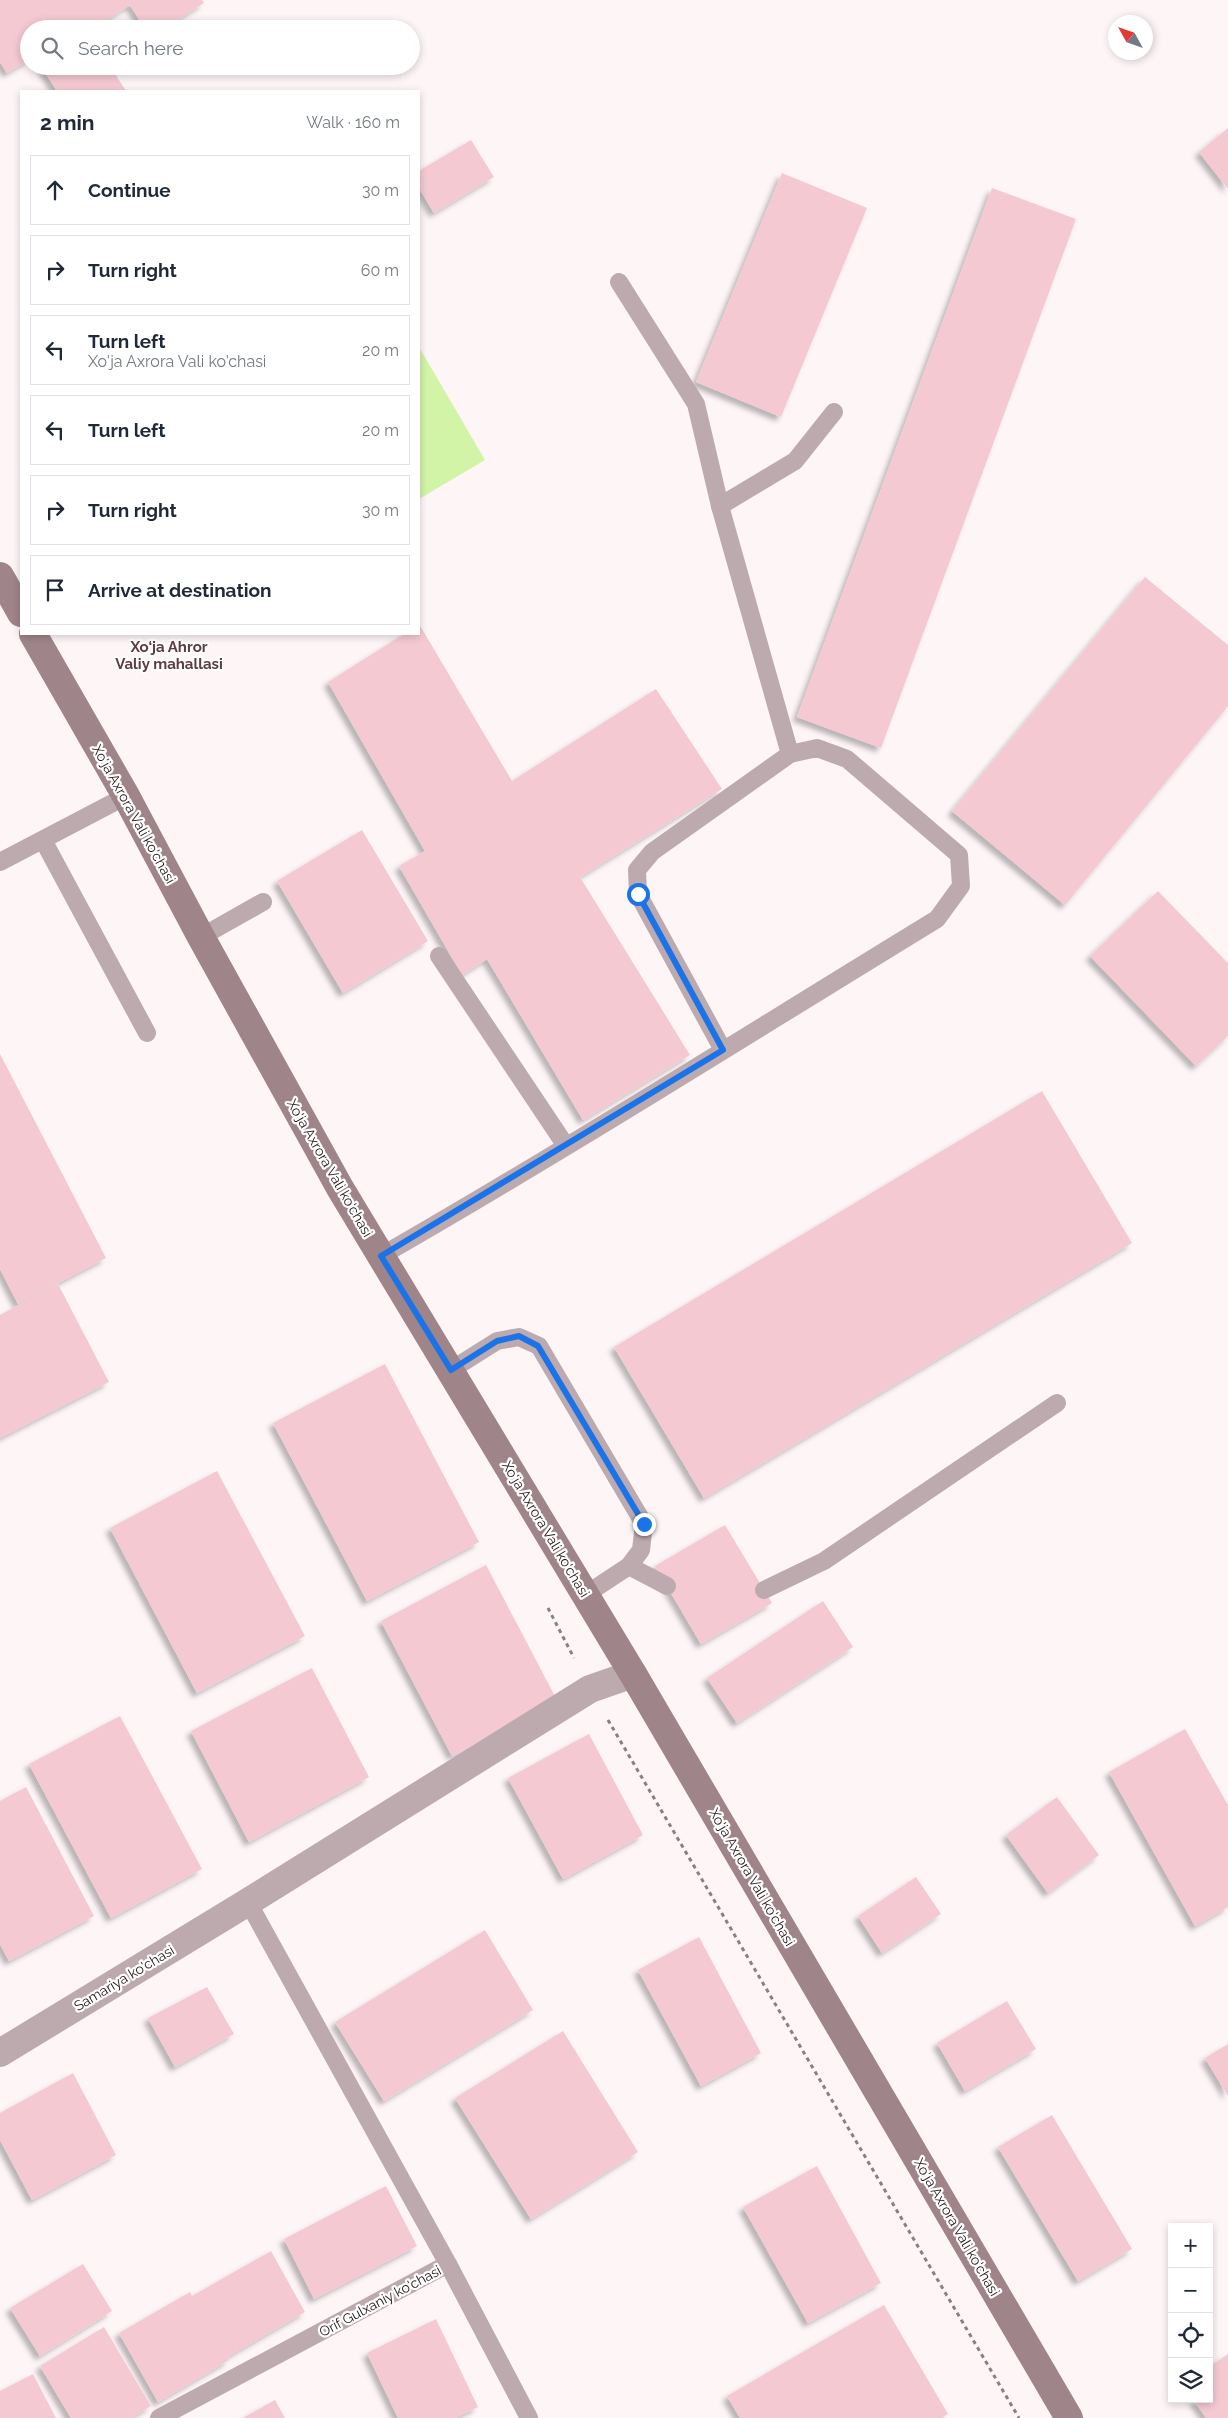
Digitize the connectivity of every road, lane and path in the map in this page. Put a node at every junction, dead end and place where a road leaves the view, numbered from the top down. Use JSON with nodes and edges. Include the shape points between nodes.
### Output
{"nodes":[{"id":1,"x":618,"y":282,"type":"dead end"},
{"id":2,"x":834,"y":412,"type":"dead end"},
{"id":3,"x":720,"y":506,"type":"junction"},
{"id":4,"x":0,"y":576,"type":"edge"},
{"id":5,"x":20,"y":611,"type":"edge"},
{"id":6,"x":34,"y":635,"type":"edge"},
{"id":7,"x":790,"y":754,"type":"junction"},
{"id":8,"x":126,"y":796,"type":"junction"},
{"id":9,"x":43,"y":840,"type":"junction"},
{"id":10,"x":0,"y":862,"type":"edge"},
{"id":11,"x":263,"y":902,"type":"dead end"},
{"id":12,"x":201,"y":937,"type":"junction"},
{"id":13,"x":439,"y":956,"type":"dead end"},
{"id":14,"x":147,"y":1033,"type":"dead end"},
{"id":15,"x":723,"y":1050,"type":"junction"},
{"id":16,"x":566,"y":1146,"type":"junction"},
{"id":17,"x":381,"y":1256,"type":"junction"},
{"id":18,"x":451,"y":1370,"type":"junction"},
{"id":19,"x":1056,"y":1403,"type":"dead end"},
{"id":20,"x":629,"y":1566,"type":"junction"},
{"id":21,"x":667,"y":1586,"type":"dead end"},
{"id":22,"x":764,"y":1590,"type":"dead end"},
{"id":23,"x":585,"y":1595,"type":"junction"},
{"id":24,"x":546,"y":1604,"type":"dead end"},
{"id":25,"x":633,"y":1674,"type":"junction"},
{"id":26,"x":590,"y":1689,"type":"junction"},
{"id":27,"x":248,"y":1902,"type":"junction"},
{"id":28,"x":0,"y":2053,"type":"edge"},
{"id":29,"x":448,"y":2264,"type":"junction"},
{"id":30,"x":159,"y":2418,"type":"edge"},
{"id":31,"x":530,"y":2418,"type":"edge"},
{"id":32,"x":1018,"y":2418,"type":"edge"},
{"id":33,"x":1069,"y":2418,"type":"edge"}],
"edges":[{"from":1,"to":3,"type":"lane","via":[[696,404]]},
{"from":2,"to":3,"type":"lane","via":[[795,461]]},
{"from":3,"to":7,"type":"lane"},
{"from":4,"to":5,"type":"main road"},
{"from":6,"to":8,"type":"main road","name":"Xo'ja Axrora Vali ko'chasi"},
{"from":7,"to":15,"type":"lane","via":[[652,852],[637,870],[638,894]]},
{"from":7,"to":15,"type":"lane","via":[[817,748],[847,759],[959,855],[961,886],[937,919]]},
{"from":8,"to":9,"type":"lane"},
{"from":8,"to":12,"type":"main road","name":"Xo'ja Axrora Vali ko'chasi"},
{"from":9,"to":10,"type":"lane"},
{"from":9,"to":14,"type":"lane"},
{"from":11,"to":12,"type":"lane"},
{"from":12,"to":17,"type":"main road","name":"Xo'ja Axrora Vali ko'chasi"},
{"from":13,"to":16,"type":"lane"},
{"from":15,"to":16,"type":"lane"},
{"from":16,"to":17,"type":"lane"},
{"from":17,"to":18,"type":"main road","name":"Xo'ja Axrora Vali ko'chasi"},
{"from":18,"to":20,"type":"lane","via":[[497,1341],[519,1336],[538,1346],[644,1524],[641,1550]]},
{"from":18,"to":23,"type":"main road","name":"Xo'ja Axrora Vali ko'chasi"},
{"from":19,"to":22,"type":"lane","via":[[824,1561]]},
{"from":20,"to":21,"type":"lane"},
{"from":20,"to":23,"type":"lane"},
{"from":23,"to":25,"type":"main road","name":"Xo'ja Axrora Vali ko'chasi"},
{"from":24,"to":26,"type":"path"},
{"from":25,"to":26,"type":"street","name":"Samariya ko'chasi"},
{"from":25,"to":33,"type":"main road","name":"Xo'ja Axrora Vali ko'chasi"},
{"from":26,"to":27,"type":"street","name":"Samariya ko'chasi"},
{"from":26,"to":32,"type":"path"},
{"from":27,"to":28,"type":"street","name":"Samariya ko'chasi"},
{"from":27,"to":29,"type":"lane"},
{"from":29,"to":30,"type":"lane","name":"Orif Gulxaniy ko'chasi"},
{"from":29,"to":31,"type":"lane","name":"Orif Gulxaniy ko'chasi"}]}
